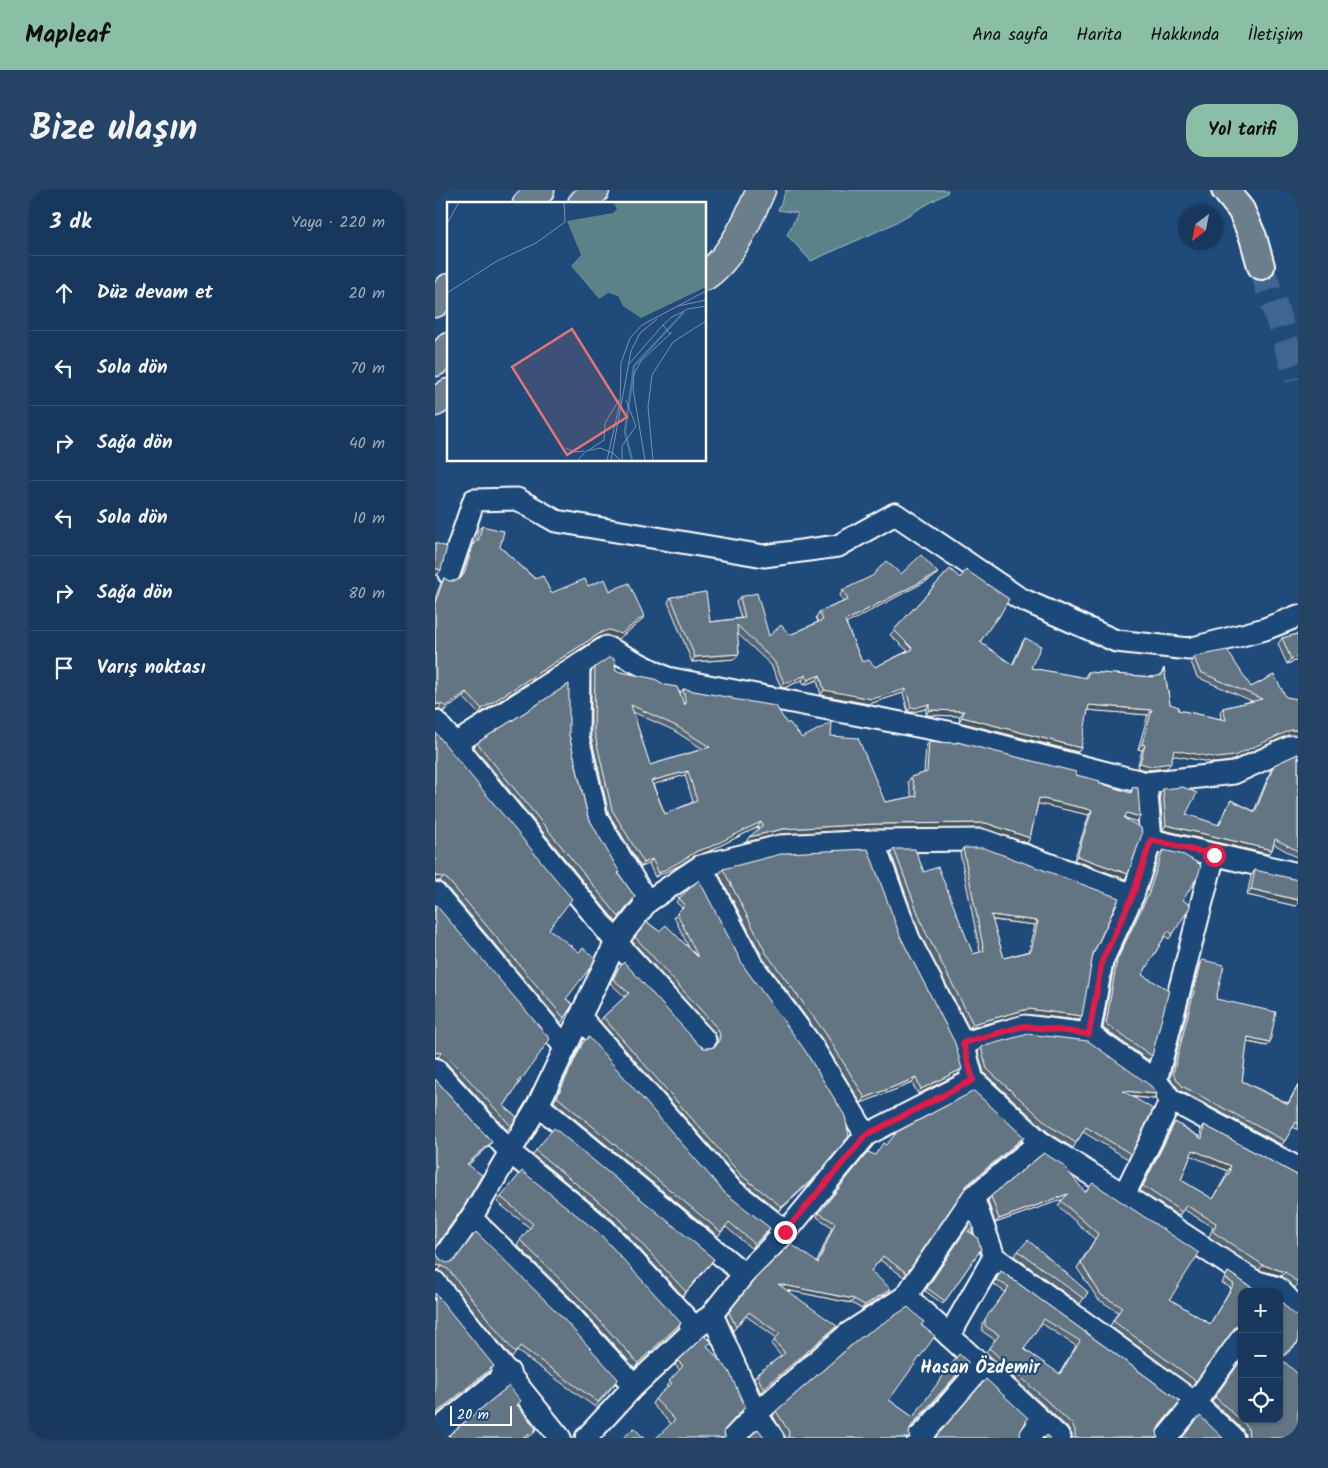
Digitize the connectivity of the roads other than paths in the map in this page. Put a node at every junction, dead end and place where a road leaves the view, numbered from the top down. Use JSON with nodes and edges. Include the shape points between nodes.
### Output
{"nodes":[{"id":1,"x":541,"y":190,"type":"edge"},
{"id":2,"x":595,"y":190,"type":"edge"},
{"id":3,"x":761,"y":190,"type":"edge"},
{"id":4,"x":1225,"y":190,"type":"edge"},
{"id":5,"x":529,"y":202,"type":"edge"},
{"id":6,"x":585,"y":202,"type":"edge"},
{"id":7,"x":1261,"y":266,"type":"tunnel mouth"},
{"id":8,"x":706,"y":275,"type":"edge"},
{"id":9,"x":447,"y":290,"type":"edge"},
{"id":10,"x":435,"y":303,"type":"edge"},
{"id":11,"x":447,"y":350,"type":"edge"},
{"id":12,"x":435,"y":362,"type":"edge"},
{"id":13,"x":447,"y":394,"type":"edge"},
{"id":14,"x":435,"y":402,"type":"edge"},
{"id":15,"x":449,"y":574,"type":"dead end"},
{"id":16,"x":1298,"y":616,"type":"edge"},
{"id":17,"x":579,"y":665,"type":"junction"},
{"id":18,"x":435,"y":721,"type":"edge"},
{"id":19,"x":455,"y":744,"type":"junction"},
{"id":20,"x":1298,"y":747,"type":"edge"},
{"id":21,"x":1147,"y":783,"type":"junction"},
{"id":22,"x":1151,"y":840,"type":"junction"},
{"id":23,"x":873,"y":841,"type":"junction"},
{"id":24,"x":1214,"y":855,"type":"junction"},
{"id":25,"x":701,"y":866,"type":"junction"},
{"id":26,"x":1298,"y":874,"type":"edge"},
{"id":27,"x":435,"y":893,"type":"edge"},
{"id":28,"x":1133,"y":895,"type":"junction"},
{"id":29,"x":647,"y":902,"type":"junction"},
{"id":30,"x":616,"y":942,"type":"junction"},
{"id":31,"x":581,"y":1018,"type":"junction"},
{"id":32,"x":1089,"y":1034,"type":"junction"},
{"id":33,"x":705,"y":1040,"type":"dead end"},
{"id":34,"x":963,"y":1043,"type":"junction"},
{"id":35,"x":565,"y":1048,"type":"junction"},
{"id":36,"x":435,"y":1070,"type":"edge"},
{"id":37,"x":973,"y":1080,"type":"junction"},
{"id":38,"x":1156,"y":1081,"type":"junction"},
{"id":39,"x":1171,"y":1100,"type":"junction"},
{"id":40,"x":538,"y":1105,"type":"junction"},
{"id":41,"x":866,"y":1135,"type":"junction"},
{"id":42,"x":1040,"y":1142,"type":"junction"},
{"id":43,"x":511,"y":1153,"type":"junction"},
{"id":44,"x":1298,"y":1168,"type":"edge"},
{"id":45,"x":1123,"y":1194,"type":"junction"},
{"id":46,"x":973,"y":1197,"type":"junction"},
{"id":47,"x":471,"y":1218,"type":"junction"},
{"id":48,"x":785,"y":1232,"type":"junction"},
{"id":49,"x":439,"y":1256,"type":"edge"},
{"id":50,"x":994,"y":1256,"type":"junction"},
{"id":51,"x":744,"y":1274,"type":"junction"},
{"id":52,"x":435,"y":1282,"type":"edge"},
{"id":53,"x":1283,"y":1288,"type":"edge"},
{"id":54,"x":906,"y":1296,"type":"junction"},
{"id":55,"x":1298,"y":1309,"type":"edge"},
{"id":56,"x":712,"y":1314,"type":"junction"},
{"id":57,"x":695,"y":1328,"type":"junction"},
{"id":58,"x":949,"y":1336,"type":"junction"},
{"id":59,"x":1238,"y":1344,"type":"edge"},
{"id":60,"x":981,"y":1366,"type":"junction"},
{"id":61,"x":509,"y":1372,"type":"junction"},
{"id":62,"x":634,"y":1386,"type":"junction"},
{"id":63,"x":1195,"y":1403,"type":"junction"},
{"id":64,"x":756,"y":1414,"type":"junction"},
{"id":65,"x":1035,"y":1430,"type":"edge"},
{"id":66,"x":435,"y":1432,"type":"edge"},
{"id":67,"x":560,"y":1438,"type":"edge"},
{"id":68,"x":586,"y":1438,"type":"edge"},
{"id":69,"x":733,"y":1438,"type":"edge"},
{"id":70,"x":773,"y":1438,"type":"edge"},
{"id":71,"x":918,"y":1438,"type":"edge"},
{"id":72,"x":1060,"y":1438,"type":"edge"},
{"id":73,"x":1166,"y":1438,"type":"edge"},
{"id":74,"x":1233,"y":1438,"type":"edge"}],
"edges":[{"from":1,"to":5,"type":"highway"},
{"from":2,"to":6,"type":"highway"},
{"from":3,"to":8,"type":"highway","via":[[729,252]]},
{"from":4,"to":7,"type":"main road","via":[[1241,210]]},
{"from":9,"to":10,"type":"highway"},
{"from":11,"to":12,"type":"highway"},
{"from":13,"to":14,"type":"highway"},
{"from":15,"to":16,"type":"street","via":[[474,500],[517,499],[556,521],[764,556],[838,546],[895,514],[1019,598],[1116,641],[1189,649],[1265,629]]},
{"from":17,"to":19,"type":"street"},
{"from":17,"to":21,"type":"street","via":[[606,647],[667,678],[948,732]]},
{"from":17,"to":29,"type":"street","via":[[578,737],[597,819]]},
{"from":18,"to":19,"type":"street"},
{"from":19,"to":30,"type":"street"},
{"from":20,"to":21,"type":"street","via":[[1293,746],[1233,773]]},
{"from":21,"to":22,"type":"street"},
{"from":22,"to":24,"type":"street"},
{"from":22,"to":28,"type":"street"},
{"from":23,"to":25,"type":"street","via":[[780,846]]},
{"from":23,"to":28,"type":"street","via":[[983,840]]},
{"from":23,"to":34,"type":"street","via":[[909,940]]},
{"from":24,"to":26,"type":"street"},
{"from":24,"to":38,"type":"street"},
{"from":25,"to":29,"type":"street"},
{"from":25,"to":41,"type":"street","via":[[752,965],[812,1046]]},
{"from":27,"to":35,"type":"street"},
{"from":28,"to":32,"type":"street","via":[[1102,961]]},
{"from":29,"to":30,"type":"street"},
{"from":30,"to":31,"type":"street"},
{"from":30,"to":33,"type":"street"},
{"from":31,"to":35,"type":"street"},
{"from":31,"to":48,"type":"street","via":[[731,1189]]},
{"from":32,"to":34,"type":"street","via":[[1024,1026]]},
{"from":32,"to":38,"type":"street"},
{"from":34,"to":37,"type":"street"},
{"from":35,"to":40,"type":"street"},
{"from":36,"to":43,"type":"street"},
{"from":37,"to":41,"type":"street"},
{"from":37,"to":42,"type":"street"},
{"from":38,"to":39,"type":"street"},
{"from":39,"to":44,"type":"street"},
{"from":39,"to":45,"type":"street"},
{"from":40,"to":43,"type":"street"},
{"from":40,"to":51,"type":"street"},
{"from":41,"to":48,"type":"street"},
{"from":42,"to":45,"type":"street"},
{"from":42,"to":46,"type":"street"},
{"from":43,"to":47,"type":"street"},
{"from":43,"to":57,"type":"street","via":[[605,1230]]},
{"from":45,"to":53,"type":"street","via":[[1254,1281]]},
{"from":46,"to":50,"type":"street"},
{"from":46,"to":54,"type":"street"},
{"from":47,"to":49,"type":"street"},
{"from":47,"to":62,"type":"street","via":[[566,1311]]},
{"from":48,"to":51,"type":"street"},
{"from":50,"to":58,"type":"street"},
{"from":50,"to":63,"type":"street"},
{"from":51,"to":56,"type":"street"},
{"from":52,"to":61,"type":"street"},
{"from":53,"to":55,"type":"street"},
{"from":54,"to":58,"type":"street"},
{"from":54,"to":64,"type":"street","via":[[849,1334]]},
{"from":56,"to":57,"type":"street"},
{"from":56,"to":64,"type":"street"},
{"from":57,"to":62,"type":"street"},
{"from":58,"to":60,"type":"street"},
{"from":59,"to":63,"type":"street"},
{"from":60,"to":65,"type":"street"},
{"from":60,"to":71,"type":"street"},
{"from":61,"to":66,"type":"street"},
{"from":61,"to":67,"type":"street"},
{"from":62,"to":68,"type":"street"},
{"from":63,"to":73,"type":"street"},
{"from":63,"to":74,"type":"street"},
{"from":64,"to":69,"type":"street"},
{"from":64,"to":70,"type":"street"},
{"from":65,"to":72,"type":"street"}]}
